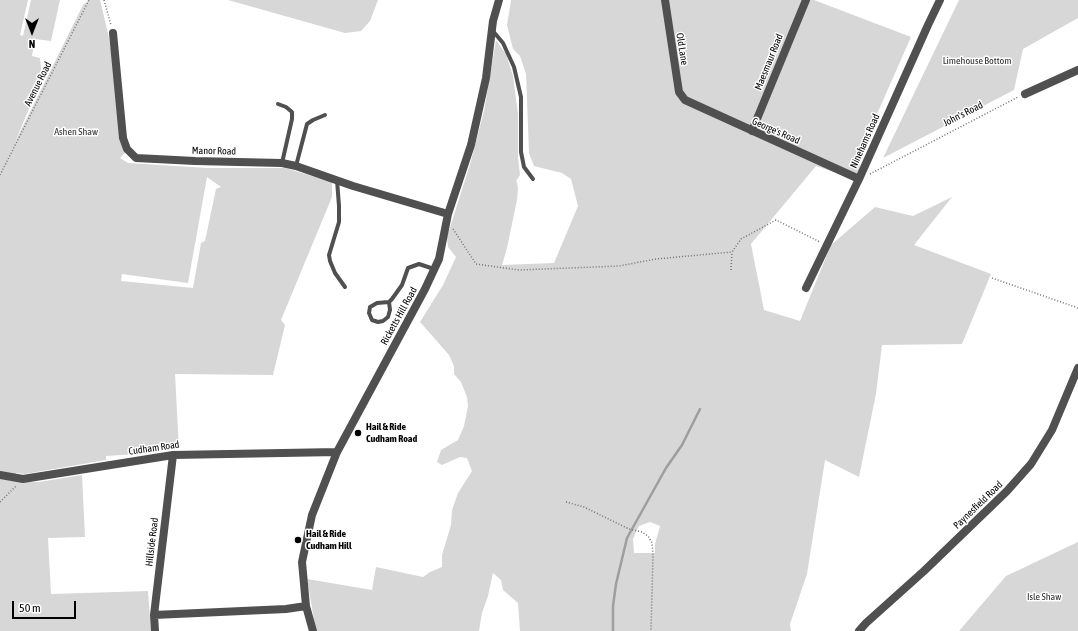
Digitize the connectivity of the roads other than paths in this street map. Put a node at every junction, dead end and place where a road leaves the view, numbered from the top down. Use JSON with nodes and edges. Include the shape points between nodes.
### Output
{"nodes":[{"id":1,"x":499,"y":0,"type":"edge"},
{"id":2,"x":665,"y":0,"type":"edge"},
{"id":3,"x":806,"y":0,"type":"edge"},
{"id":4,"x":940,"y":0,"type":"edge"},
{"id":5,"x":492,"y":30,"type":"junction"},
{"id":6,"x":113,"y":33,"type":"road end"},
{"id":7,"x":1078,"y":70,"type":"edge"},
{"id":8,"x":1025,"y":94,"type":"road end"},
{"id":9,"x":685,"y":100,"type":"joint"},
{"id":10,"x":278,"y":104,"type":"dead end"},
{"id":11,"x":325,"y":116,"type":"dead end"},
{"id":12,"x":752,"y":131,"type":"junction"},
{"id":13,"x":282,"y":163,"type":"junction"},
{"id":14,"x":296,"y":166,"type":"junction"},
{"id":15,"x":337,"y":179,"type":"junction"},
{"id":16,"x":533,"y":179,"type":"dead end"},
{"id":17,"x":859,"y":179,"type":"junction"},
{"id":18,"x":448,"y":214,"type":"junction"},
{"id":19,"x":435,"y":269,"type":"junction"},
{"id":20,"x":345,"y":287,"type":"dead end"},
{"id":21,"x":806,"y":288,"type":"dead end"},
{"id":22,"x":389,"y":302,"type":"junction"},
{"id":23,"x":1078,"y":368,"type":"edge"},
{"id":24,"x":337,"y":452,"type":"junction"},
{"id":25,"x":173,"y":454,"type":"junction"},
{"id":26,"x":0,"y":475,"type":"edge"},
{"id":27,"x":306,"y":606,"type":"junction"},
{"id":28,"x":154,"y":616,"type":"junction"},
{"id":29,"x":155,"y":631,"type":"edge"},
{"id":30,"x":313,"y":631,"type":"edge"},
{"id":31,"x":859,"y":631,"type":"edge"}],
"edges":[{"from":1,"to":5,"type":"street","name":"Ricketts Hill Road"},
{"from":2,"to":9,"type":"street","name":"Old Lane","via":[[679,92]]},
{"from":3,"to":12,"type":"street","name":"Maesmaur Road"},
{"from":4,"to":17,"type":"street","name":"Ninehams Road"},
{"from":5,"to":16,"type":"lane","via":[[503,43],[514,67],[521,97],[521,152],[524,167]]},
{"from":5,"to":18,"type":"street","name":"Ricketts Hill Road","via":[[486,78],[472,145]]},
{"from":6,"to":13,"type":"street","name":"Manor Road","via":[[123,138],[127,149],[136,158]]},
{"from":7,"to":8,"type":"street"},
{"from":9,"to":12,"type":"street","name":"George's Road"},
{"from":10,"to":13,"type":"lane","via":[[286,106],[292,112]]},
{"from":11,"to":14,"type":"lane","via":[[307,124]]},
{"from":12,"to":17,"type":"street","name":"George's Road"},
{"from":13,"to":14,"type":"street","name":"Manor Road"},
{"from":14,"to":15,"type":"street","name":"Manor Road"},
{"from":15,"to":18,"type":"street","name":"Manor Road"},
{"from":15,"to":20,"type":"lane","via":[[339,222],[329,255],[335,273]]},
{"from":17,"to":21,"type":"street","name":"Ninehams Road"},
{"from":18,"to":19,"type":"street","name":"Ricketts Hill Road"},
{"from":19,"to":22,"type":"lane","via":[[421,264],[410,267]]},
{"from":19,"to":24,"type":"street","name":"Ricketts Hill Road"},
{"from":22,"to":22,"type":"lane","via":[[388,317],[378,322],[372,320],[369,312],[372,306],[379,302]]},
{"from":23,"to":31,"type":"street","name":"Paynesfield Road","via":[[1052,430],[1031,464],[996,502]]},
{"from":24,"to":25,"type":"street","name":"Cudham Road"},
{"from":24,"to":27,"type":"street","name":"Ricketts Hill Road","via":[[312,515],[302,562]]},
{"from":25,"to":26,"type":"street","name":"Cudham Road","via":[[23,479]]},
{"from":25,"to":28,"type":"street","name":"Hillside Road"},
{"from":27,"to":28,"type":"street"},
{"from":27,"to":30,"type":"street","name":"Ricketts Hill Road"},
{"from":28,"to":29,"type":"street","name":"Hillside Road"}]}
